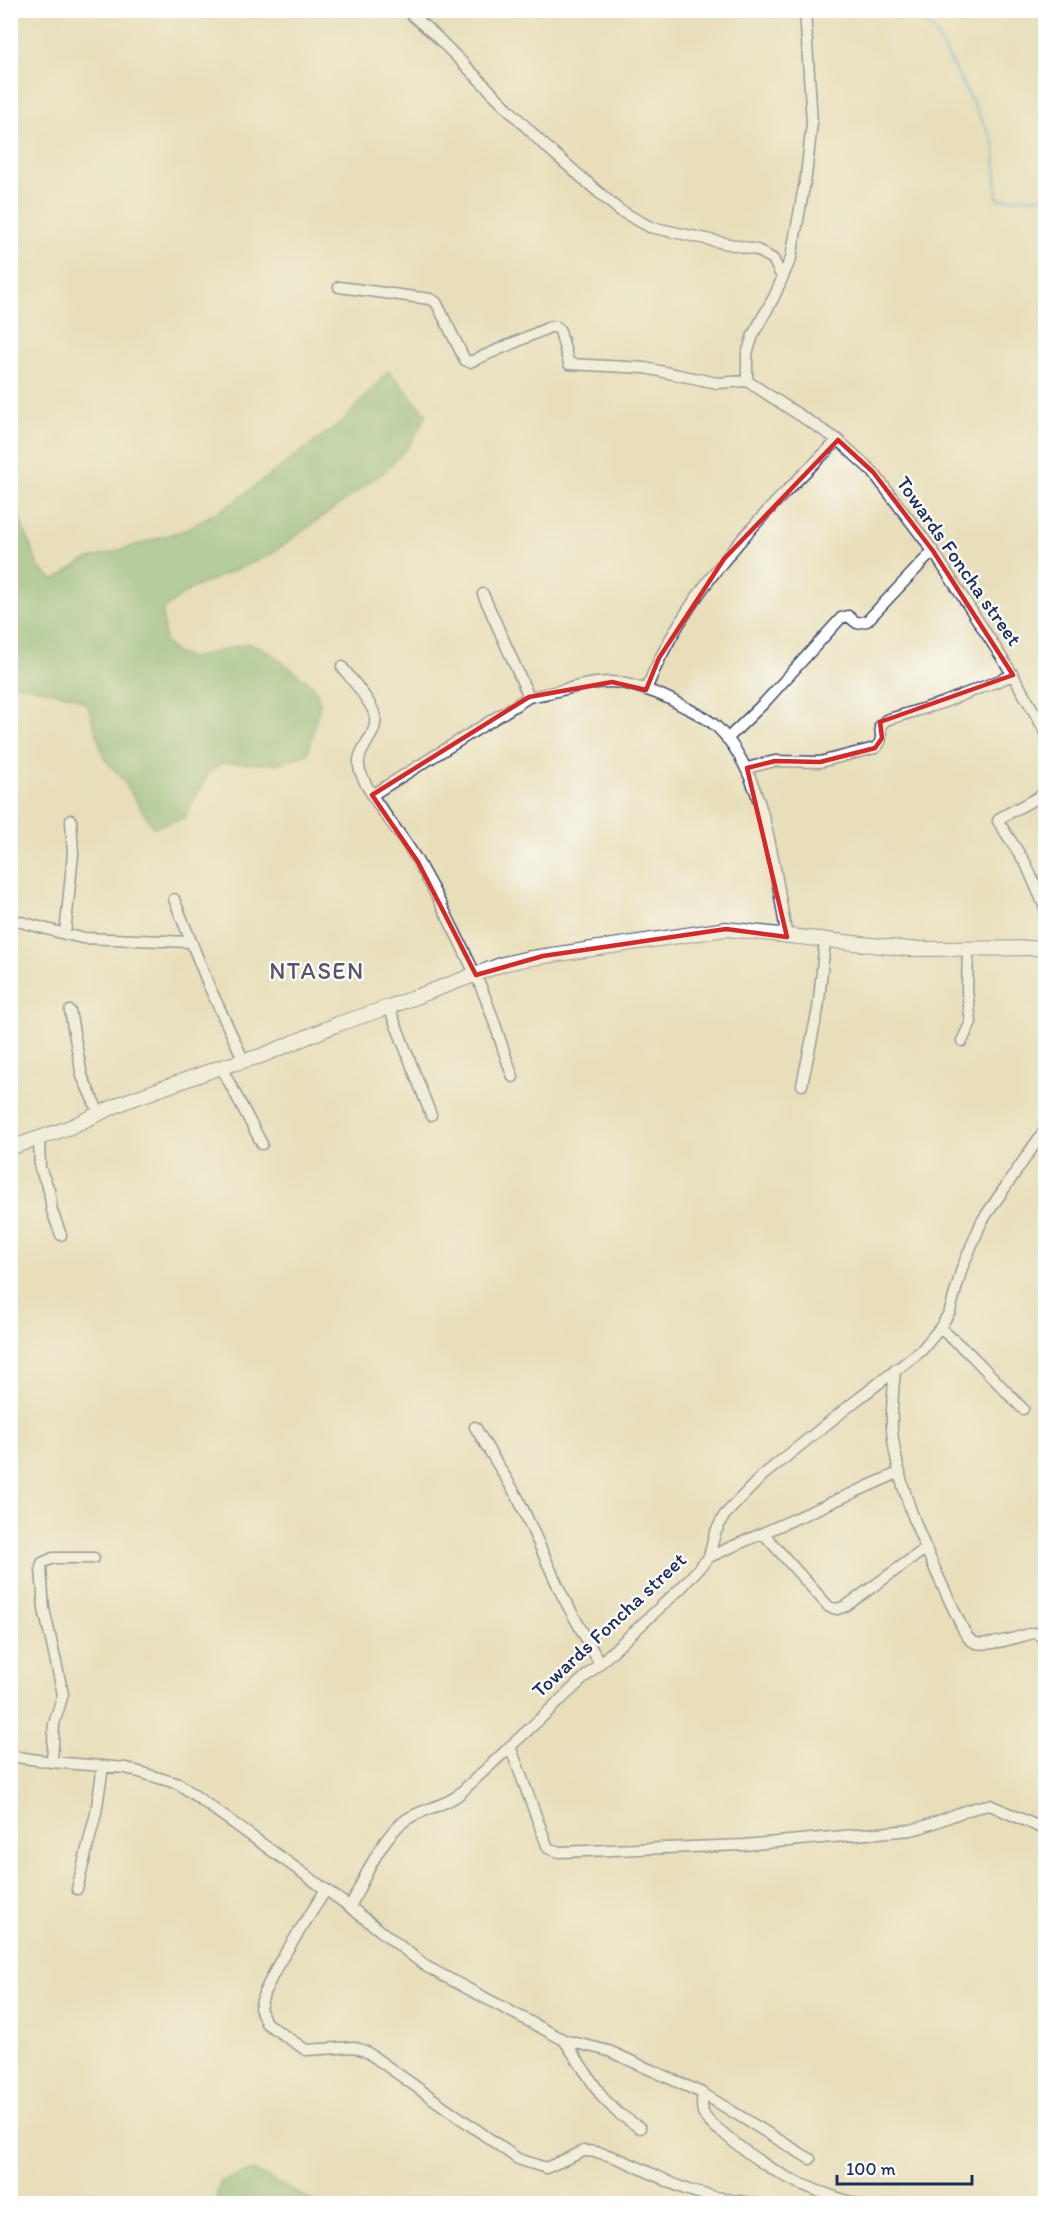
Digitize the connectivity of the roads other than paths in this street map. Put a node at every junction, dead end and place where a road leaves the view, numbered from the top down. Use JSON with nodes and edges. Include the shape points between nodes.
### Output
{"nodes":[{"id":1,"x":406,"y":10,"type":"edge"},
{"id":2,"x":804,"y":10,"type":"edge"},
{"id":3,"x":782,"y":277,"type":"junction"},
{"id":4,"x":339,"y":287,"type":"dead end"},
{"id":5,"x":747,"y":381,"type":"junction"},
{"id":6,"x":838,"y":440,"type":"junction"},
{"id":7,"x":933,"y":551,"type":"junction"},
{"id":8,"x":483,"y":594,"type":"dead end"},
{"id":9,"x":342,"y":667,"type":"dead end"},
{"id":10,"x":1013,"y":675,"type":"junction"},
{"id":11,"x":646,"y":690,"type":"junction"},
{"id":12,"x":529,"y":697,"type":"junction"},
{"id":13,"x":1046,"y":733,"type":"edge"},
{"id":14,"x":727,"y":739,"type":"junction"},
{"id":15,"x":747,"y":768,"type":"junction"},
{"id":16,"x":1046,"y":794,"type":"edge"},
{"id":17,"x":372,"y":795,"type":"junction"},
{"id":18,"x":71,"y":820,"type":"dead end"},
{"id":19,"x":174,"y":898,"type":"dead end"},
{"id":20,"x":1046,"y":910,"type":"edge"},
{"id":21,"x":10,"y":920,"type":"edge"},
{"id":22,"x":65,"y":934,"type":"junction"},
{"id":23,"x":787,"y":937,"type":"junction"},
{"id":24,"x":825,"y":941,"type":"junction"},
{"id":25,"x":191,"y":942,"type":"junction"},
{"id":26,"x":969,"y":948,"type":"junction"},
{"id":27,"x":1046,"y":948,"type":"edge"},
{"id":28,"x":476,"y":975,"type":"junction"},
{"id":29,"x":389,"y":1007,"type":"junction"},
{"id":30,"x":70,"y":1011,"type":"dead end"},
{"id":31,"x":962,"y":1041,"type":"dead end"},
{"id":32,"x":244,"y":1061,"type":"junction"},
{"id":33,"x":221,"y":1067,"type":"junction"},
{"id":34,"x":513,"y":1077,"type":"dead end"},
{"id":35,"x":802,"y":1085,"type":"dead end"},
{"id":36,"x":99,"y":1113,"type":"junction"},
{"id":37,"x":431,"y":1115,"type":"dead end"},
{"id":38,"x":1046,"y":1128,"type":"edge"},
{"id":39,"x":39,"y":1138,"type":"junction"},
{"id":40,"x":262,"y":1144,"type":"dead end"},
{"id":41,"x":10,"y":1148,"type":"edge"},
{"id":42,"x":61,"y":1235,"type":"dead end"},
{"id":43,"x":940,"y":1328,"type":"junction"},
{"id":44,"x":895,"y":1370,"type":"junction"},
{"id":45,"x":1023,"y":1409,"type":"dead end"},
{"id":46,"x":475,"y":1427,"type":"dead end"},
{"id":47,"x":900,"y":1472,"type":"junction"},
{"id":48,"x":764,"y":1533,"type":"junction"},
{"id":49,"x":925,"y":1549,"type":"junction"},
{"id":50,"x":709,"y":1557,"type":"junction"},
{"id":51,"x":94,"y":1558,"type":"dead end"},
{"id":52,"x":1046,"y":1644,"type":"edge"},
{"id":53,"x":599,"y":1662,"type":"junction"},
{"id":54,"x":510,"y":1746,"type":"junction"},
{"id":55,"x":10,"y":1756,"type":"edge"},
{"id":56,"x":52,"y":1762,"type":"junction"},
{"id":57,"x":103,"y":1766,"type":"junction"},
{"id":58,"x":1046,"y":1830,"type":"edge"},
{"id":59,"x":77,"y":1889,"type":"dead end"},
{"id":60,"x":325,"y":1891,"type":"junction"},
{"id":61,"x":350,"y":1907,"type":"junction"},
{"id":62,"x":564,"y":2040,"type":"junction"},
{"id":63,"x":702,"y":2093,"type":"junction"},
{"id":64,"x":640,"y":2128,"type":"dead end"},
{"id":65,"x":810,"y":2159,"type":"dead end"},
{"id":66,"x":756,"y":2204,"type":"edge"},
{"id":67,"x":857,"y":2204,"type":"edge"}],
"edges":[{"from":1,"to":3,"type":"street","via":[[543,143],[619,210],[650,227],[757,250],[773,259]]},
{"from":2,"to":3,"type":"street","via":[[812,123],[796,236]]},
{"from":3,"to":5,"type":"street","via":[[753,336],[747,354]]},
{"from":4,"to":5,"type":"street","via":[[436,302],[465,360],[470,362],[557,327],[569,364],[645,368],[717,383]]},
{"from":5,"to":6,"type":"street","name":"Towards Foncha street"},
{"from":6,"to":7,"type":"street","name":"Towards Foncha street","via":[[873,472]]},
{"from":6,"to":11,"type":"street","via":[[784,492],[724,559],[659,658]]},
{"from":7,"to":10,"type":"street","name":"Towards Foncha street"},
{"from":7,"to":14,"type":"street","via":[[867,621],[857,623],[845,615],[841,618]]},
{"from":8,"to":12,"type":"street"},
{"from":9,"to":17,"type":"street","via":[[375,717],[375,726],[358,762]]},
{"from":10,"to":13,"type":"street","name":"Towards Foncha street"},
{"from":10,"to":15,"type":"street","via":[[886,720],[882,723],[880,744],[875,748],[820,762],[775,762]]},
{"from":11,"to":12,"type":"street","via":[[612,682]]},
{"from":11,"to":14,"type":"street","via":[[704,717]]},
{"from":12,"to":17,"type":"street"},
{"from":14,"to":15,"type":"street"},
{"from":15,"to":23,"type":"street","via":[[771,852]]},
{"from":16,"to":20,"type":"street","via":[[998,821],[1026,864]]},
{"from":17,"to":28,"type":"street","via":[[418,862]]},
{"from":18,"to":22,"type":"street","via":[[73,854]]},
{"from":19,"to":25,"type":"street"},
{"from":21,"to":22,"type":"street"},
{"from":22,"to":25,"type":"street"},
{"from":23,"to":24,"type":"street"},
{"from":23,"to":28,"type":"street","via":[[741,929],[713,930],[534,957]]},
{"from":24,"to":26,"type":"street","via":[[909,949]]},
{"from":24,"to":35,"type":"street","via":[[815,1026]]},
{"from":25,"to":32,"type":"street"},
{"from":26,"to":27,"type":"street"},
{"from":26,"to":31,"type":"street","via":[[967,991],[971,1022]]},
{"from":28,"to":29,"type":"street"},
{"from":28,"to":34,"type":"street"},
{"from":29,"to":32,"type":"street"},
{"from":29,"to":37,"type":"street"},
{"from":30,"to":36,"type":"street","via":[[82,1076]]},
{"from":32,"to":33,"type":"street"},
{"from":33,"to":36,"type":"street"},
{"from":33,"to":40,"type":"street"},
{"from":36,"to":39,"type":"street"},
{"from":38,"to":43,"type":"street","name":"Towards Foncha street","via":[[982,1221],[962,1268],[950,1311]]},
{"from":39,"to":41,"type":"street"},
{"from":39,"to":42,"type":"street","via":[[40,1168]]},
{"from":43,"to":44,"type":"street","name":"Towards Foncha street","via":[[921,1351]]},
{"from":43,"to":45,"type":"street"},
{"from":44,"to":47,"type":"street","via":[[892,1427]]},
{"from":44,"to":50,"type":"street","name":"Towards Foncha street","via":[[762,1476],[724,1516]]},
{"from":46,"to":53,"type":"street","via":[[518,1498],[562,1595]]},
{"from":47,"to":48,"type":"street"},
{"from":47,"to":49,"type":"street"},
{"from":48,"to":49,"type":"street","via":[[829,1606],[837,1609]]},
{"from":48,"to":50,"type":"street"},
{"from":49,"to":52,"type":"street","via":[[969,1639],[988,1644],[1034,1633],[1041,1635]]},
{"from":50,"to":53,"type":"street","name":"Towards Foncha street","via":[[682,1587]]},
{"from":51,"to":56,"type":"street","via":[[53,1558],[42,1563],[44,1609],[63,1694],[54,1724]]},
{"from":53,"to":54,"type":"street","name":"Towards Foncha street"},
{"from":54,"to":58,"type":"street","via":[[548,1848],[559,1852],[744,1845],[911,1830],[990,1805]]},
{"from":54,"to":61,"type":"street","name":"Towards Foncha street","via":[[447,1803],[394,1828]]},
{"from":55,"to":56,"type":"street"},
{"from":56,"to":57,"type":"street"},
{"from":57,"to":59,"type":"street"},
{"from":57,"to":60,"type":"street","via":[[126,1768],[179,1784]]},
{"from":60,"to":61,"type":"street"},
{"from":60,"to":66,"type":"street","via":[[264,1993],[260,2008],[266,2023],[306,2050],[354,2047],[367,2052],[518,2159],[546,2168],[590,2150],[689,2190]]},
{"from":61,"to":62,"type":"street","via":[[428,1967]]},
{"from":62,"to":63,"type":"street","via":[[609,2051]]},
{"from":62,"to":64,"type":"street","via":[[603,2098]]},
{"from":63,"to":65,"type":"street"},
{"from":63,"to":67,"type":"street","via":[[703,2112],[709,2121],[742,2150],[796,2183]]}]}
